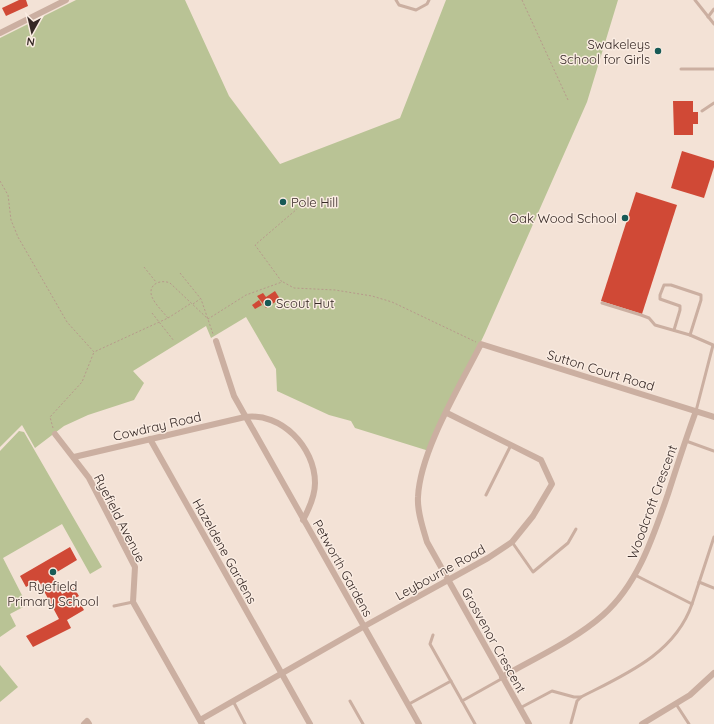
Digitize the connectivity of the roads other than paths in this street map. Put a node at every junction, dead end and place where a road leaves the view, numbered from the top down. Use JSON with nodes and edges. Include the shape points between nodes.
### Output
{"nodes":[{"id":1,"x":66,"y":0,"type":"edge"},
{"id":2,"x":396,"y":0,"type":"edge"},
{"id":3,"x":429,"y":0,"type":"edge"},
{"id":4,"x":695,"y":0,"type":"edge"},
{"id":5,"x":714,"y":9,"type":"edge"},
{"id":6,"x":708,"y":17,"type":"junction"},
{"id":7,"x":714,"y":24,"type":"edge"},
{"id":8,"x":0,"y":33,"type":"edge"},
{"id":9,"x":681,"y":69,"type":"dead end"},
{"id":10,"x":714,"y":69,"type":"edge"},
{"id":11,"x":714,"y":103,"type":"edge"},
{"id":12,"x":702,"y":110,"type":"dead end"},
{"id":13,"x":602,"y":303,"type":"dead end"},
{"id":14,"x":674,"y":330,"type":"junction"},
{"id":15,"x":690,"y":335,"type":"junction"},
{"id":16,"x":216,"y":341,"type":"road end"},
{"id":17,"x":481,"y":344,"type":"joint"},
{"id":18,"x":713,"y":344,"type":"edge"},
{"id":19,"x":696,"y":411,"type":"junction"},
{"id":20,"x":446,"y":412,"type":"junction"},
{"id":21,"x":245,"y":417,"type":"junction"},
{"id":22,"x":714,"y":417,"type":"edge"},
{"id":23,"x":55,"y":434,"type":"road end"},
{"id":24,"x":150,"y":439,"type":"junction"},
{"id":25,"x":685,"y":441,"type":"junction"},
{"id":26,"x":511,"y":445,"type":"junction"},
{"id":27,"x":714,"y":451,"type":"edge"},
{"id":28,"x":74,"y":457,"type":"junction"},
{"id":29,"x":486,"y":495,"type":"dead end"},
{"id":30,"x":303,"y":520,"type":"junction"},
{"id":31,"x":576,"y":529,"type":"dead end"},
{"id":32,"x":714,"y":537,"type":"edge"},
{"id":33,"x":512,"y":542,"type":"junction"},
{"id":34,"x":635,"y":575,"type":"junction"},
{"id":35,"x":448,"y":581,"type":"junction"},
{"id":36,"x":699,"y":582,"type":"junction"},
{"id":37,"x":714,"y":588,"type":"edge"},
{"id":38,"x":133,"y":602,"type":"junction"},
{"id":39,"x":692,"y":604,"type":"junction"},
{"id":40,"x":114,"y":606,"type":"dead end"},
{"id":41,"x":363,"y":627,"type":"junction"},
{"id":42,"x":433,"y":635,"type":"dead end"},
{"id":43,"x":714,"y":673,"type":"edge"},
{"id":44,"x":281,"y":674,"type":"junction"},
{"id":45,"x":503,"y":677,"type":"junction"},
{"id":46,"x":451,"y":681,"type":"junction"},
{"id":47,"x":581,"y":697,"type":"junction"},
{"id":48,"x":233,"y":701,"type":"junction"},
{"id":49,"x":350,"y":701,"type":"dead end"},
{"id":50,"x":462,"y":701,"type":"junction"},
{"id":51,"x":676,"y":704,"type":"junction"},
{"id":52,"x":408,"y":705,"type":"junction"},
{"id":53,"x":520,"y":708,"type":"junction"},
{"id":54,"x":201,"y":722,"type":"edge"},
{"id":55,"x":571,"y":723,"type":"edge"},
{"id":56,"x":245,"y":724,"type":"edge"},
{"id":57,"x":310,"y":724,"type":"edge"},
{"id":58,"x":363,"y":724,"type":"edge"},
{"id":59,"x":419,"y":724,"type":"edge"},
{"id":60,"x":475,"y":724,"type":"edge"},
{"id":61,"x":529,"y":724,"type":"edge"},
{"id":62,"x":642,"y":724,"type":"edge"},
{"id":63,"x":689,"y":724,"type":"edge"}],
"edges":[{"from":1,"to":8,"type":"street"},
{"from":2,"to":3,"type":"lane","via":[[399,5],[416,10]]},
{"from":4,"to":6,"type":"lane"},
{"from":5,"to":6,"type":"lane"},
{"from":6,"to":7,"type":"lane"},
{"from":9,"to":10,"type":"lane"},
{"from":11,"to":12,"type":"lane"},
{"from":13,"to":14,"type":"lane","via":[[648,318],[655,325]]},
{"from":14,"to":15,"type":"lane"},
{"from":14,"to":15,"type":"lane","via":[[680,306],[660,299],[664,285],[671,284],[701,294]]},
{"from":15,"to":18,"type":"lane"},
{"from":16,"to":21,"type":"street","name":"Petworth Gardens","via":[[234,396]]},
{"from":17,"to":19,"type":"street","name":"Sutton Court Road"},
{"from":17,"to":20,"type":"street","name":"Grosvenor Crescent"},
{"from":18,"to":19,"type":"lane"},
{"from":19,"to":22,"type":"street","name":"Sutton Court Road"},
{"from":19,"to":25,"type":"street","name":"Woodcroft Crescent"},
{"from":20,"to":26,"type":"street","name":"Leybourne Road"},
{"from":20,"to":35,"type":"street","name":"Grosvenor Crescent","via":[[425,461],[417,499],[427,542]]},
{"from":21,"to":24,"type":"street","name":"Cowdray Road"},
{"from":21,"to":30,"type":"street","name":"Petworth Gardens"},
{"from":21,"to":30,"type":"street","name":"Petworth Gardens","via":[[254,416],[278,422],[290,431],[305,450],[314,472],[315,483],[310,507]]},
{"from":23,"to":28,"type":"street","name":"Ryefield Avenue"},
{"from":24,"to":28,"type":"street","name":"Cowdray Road"},
{"from":24,"to":44,"type":"street","name":"Hazeldene Gardens"},
{"from":25,"to":27,"type":"lane"},
{"from":25,"to":34,"type":"street","name":"Woodcroft Crescent","via":[[657,524]]},
{"from":26,"to":29,"type":"lane"},
{"from":26,"to":33,"type":"street","name":"Leybourne Road","via":[[541,460],[552,484],[533,516]]},
{"from":28,"to":38,"type":"street","name":"Ryefield Avenue","via":[[89,478],[136,567]]},
{"from":30,"to":41,"type":"street","name":"Petworth Gardens"},
{"from":31,"to":33,"type":"lane","via":[[568,543],[533,572]]},
{"from":32,"to":36,"type":"lane"},
{"from":33,"to":35,"type":"street","name":"Leybourne Road"},
{"from":34,"to":39,"type":"lane"},
{"from":34,"to":45,"type":"street","name":"Woodcroft Crescent","via":[[603,615],[580,632]]},
{"from":35,"to":41,"type":"street","name":"Leybourne Road"},
{"from":35,"to":45,"type":"street","name":"Grosvenor Crescent"},
{"from":36,"to":37,"type":"lane"},
{"from":36,"to":39,"type":"lane"},
{"from":38,"to":40,"type":"lane"},
{"from":38,"to":54,"type":"street"},
{"from":39,"to":47,"type":"lane","via":[[687,619],[655,656],[642,666]]},
{"from":41,"to":44,"type":"street","name":"Leybourne Road"},
{"from":41,"to":52,"type":"street","name":"Petworth Gardens"},
{"from":42,"to":46,"type":"lane","via":[[430,644]]},
{"from":43,"to":51,"type":"street"},
{"from":44,"to":48,"type":"street","name":"Leybourne Road"},
{"from":44,"to":57,"type":"street","name":"Hazeldene Gardens"},
{"from":45,"to":50,"type":"lane"},
{"from":45,"to":53,"type":"street","name":"Grosvenor Crescent"},
{"from":46,"to":50,"type":"lane"},
{"from":46,"to":52,"type":"lane"},
{"from":47,"to":53,"type":"lane","via":[[552,690]]},
{"from":47,"to":55,"type":"lane","via":[[577,701]]},
{"from":48,"to":54,"type":"street","name":"Leybourne Road"},
{"from":48,"to":56,"type":"lane"},
{"from":49,"to":58,"type":"lane"},
{"from":50,"to":60,"type":"lane"},
{"from":51,"to":62,"type":"street"},
{"from":51,"to":63,"type":"lane"},
{"from":52,"to":59,"type":"street","name":"Petworth Gardens"},
{"from":53,"to":61,"type":"street","name":"Grosvenor Crescent"}]}
